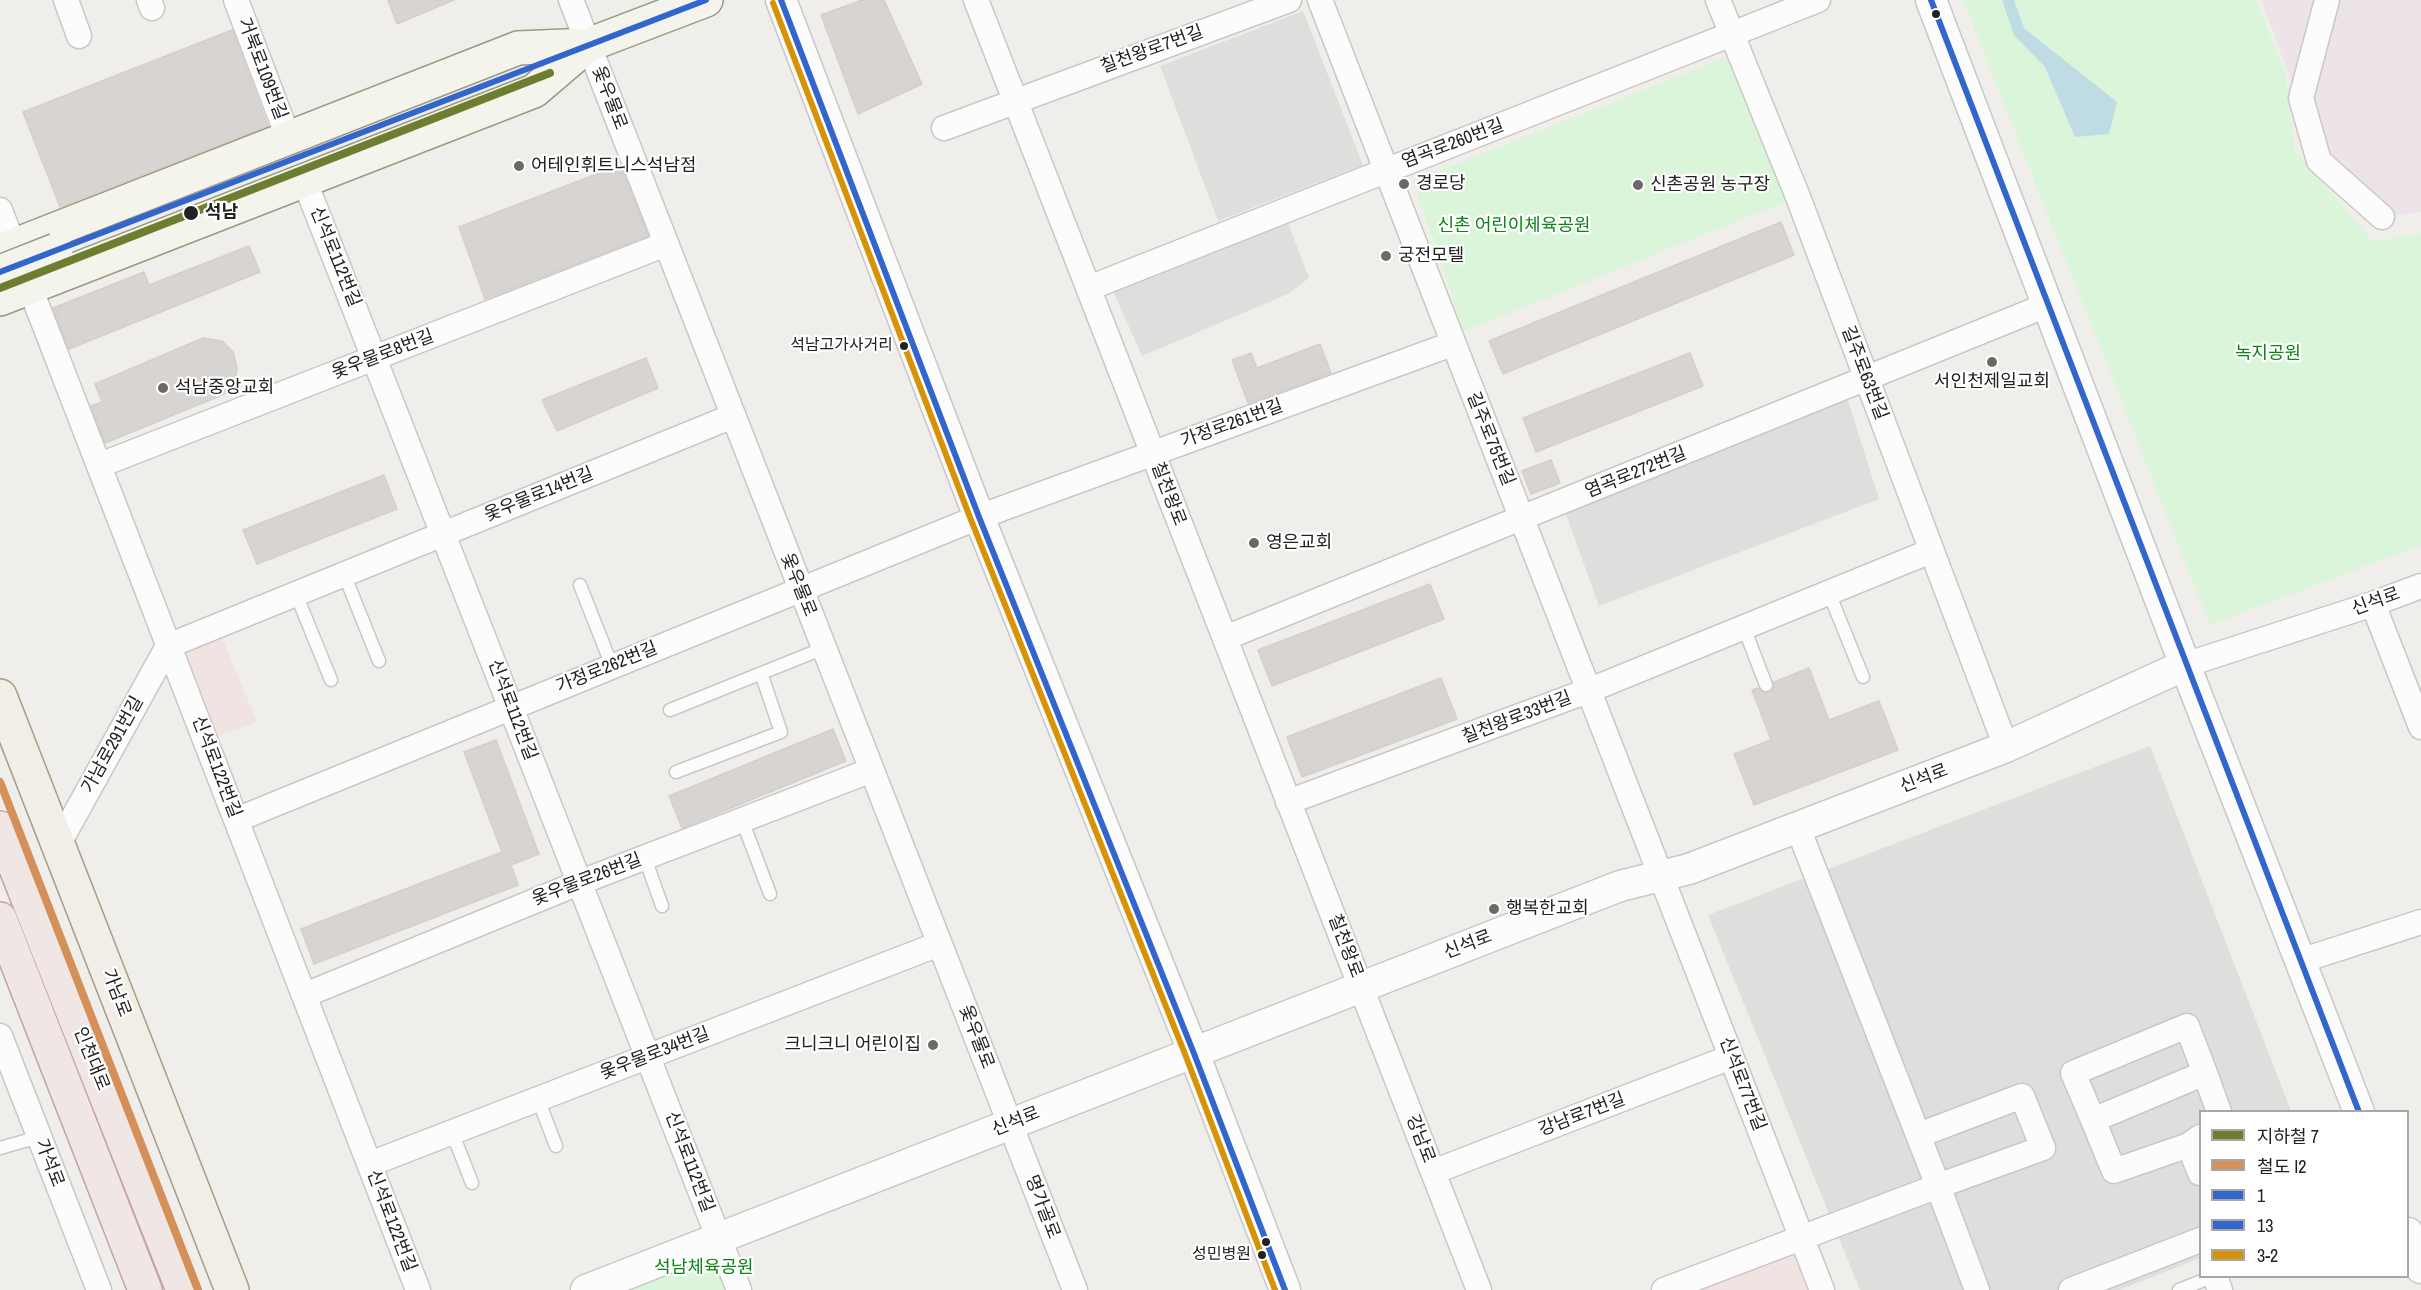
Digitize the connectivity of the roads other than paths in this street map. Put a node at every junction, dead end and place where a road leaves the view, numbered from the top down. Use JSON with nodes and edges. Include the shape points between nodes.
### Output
{"nodes":[{"id":1,"x":66,"y":0,"type":"edge"},
{"id":2,"x":236,"y":0,"type":"edge"},
{"id":3,"x":571,"y":0,"type":"edge"},
{"id":4,"x":706,"y":0,"type":"edge"},
{"id":5,"x":781,"y":0,"type":"edge"},
{"id":6,"x":976,"y":0,"type":"edge"},
{"id":7,"x":1289,"y":0,"type":"edge"},
{"id":8,"x":1320,"y":0,"type":"edge"},
{"id":9,"x":1718,"y":0,"type":"edge"},
{"id":10,"x":1818,"y":0,"type":"edge"},
{"id":11,"x":1931,"y":0,"type":"edge"},
{"id":12,"x":2327,"y":0,"type":"edge"},
{"id":13,"x":1732,"y":35,"type":"junction"},
{"id":14,"x":79,"y":36,"type":"dead end"},
{"id":15,"x":588,"y":45,"type":"junction"},
{"id":16,"x":1016,"y":101,"type":"junction"},
{"id":17,"x":944,"y":128,"type":"dead end"},
{"id":18,"x":288,"y":137,"type":"junction"},
{"id":19,"x":1386,"y":170,"type":"junction"},
{"id":20,"x":305,"y":182,"type":"junction"},
{"id":21,"x":0,"y":210,"type":"edge"},
{"id":22,"x":2382,"y":217,"type":"dead end"},
{"id":23,"x":666,"y":244,"type":"junction"},
{"id":24,"x":4,"y":256,"type":"edge"},
{"id":25,"x":30,"y":286,"type":"junction"},
{"id":26,"x":1089,"y":288,"type":"junction"},
{"id":27,"x":0,"y":299,"type":"edge"},
{"id":28,"x":2047,"y":305,"type":"junction"},
{"id":29,"x":1452,"y":344,"type":"junction"},
{"id":30,"x":375,"y":357,"type":"junction"},
{"id":31,"x":1866,"y":380,"type":"junction"},
{"id":32,"x":734,"y":416,"type":"junction"},
{"id":33,"x":1152,"y":453,"type":"junction"},
{"id":34,"x":100,"y":465,"type":"junction"},
{"id":35,"x":979,"y":517,"type":"junction"},
{"id":36,"x":1522,"y":519,"type":"junction"},
{"id":37,"x":444,"y":534,"type":"junction"},
{"id":38,"x":1931,"y":552,"type":"junction"},
{"id":39,"x":344,"y":574,"type":"junction"},
{"id":40,"x":580,"y":585,"type":"dead end"},
{"id":41,"x":2421,"y":585,"type":"edge"},
{"id":42,"x":799,"y":589,"type":"junction"},
{"id":43,"x":1829,"y":593,"type":"junction"},
{"id":44,"x":296,"y":594,"type":"junction"},
{"id":45,"x":2373,"y":604,"type":"junction"},
{"id":46,"x":1744,"y":628,"type":"junction"},
{"id":47,"x":1225,"y":638,"type":"junction"},
{"id":48,"x":168,"y":646,"type":"junction"},
{"id":49,"x":824,"y":648,"type":"junction"},
{"id":50,"x":379,"y":661,"type":"dead end"},
{"id":51,"x":2185,"y":665,"type":"junction"},
{"id":52,"x":612,"y":666,"type":"junction"},
{"id":53,"x":761,"y":673,"type":"junction"},
{"id":54,"x":1863,"y":677,"type":"dead end"},
{"id":55,"x":331,"y":680,"type":"dead end"},
{"id":56,"x":1766,"y":685,"type":"dead end"},
{"id":57,"x":1590,"y":690,"type":"junction"},
{"id":58,"x":2415,"y":693,"type":"edge"},
{"id":59,"x":0,"y":696,"type":"edge"},
{"id":60,"x":511,"y":707,"type":"junction"},
{"id":61,"x":670,"y":710,"type":"dead end"},
{"id":62,"x":2421,"y":727,"type":"edge"},
{"id":63,"x":2006,"y":747,"type":"junction"},
{"id":64,"x":872,"y":770,"type":"junction"},
{"id":65,"x":676,"y":772,"type":"dead end"},
{"id":66,"x":1288,"y":802,"type":"junction"},
{"id":67,"x":236,"y":820,"type":"junction"},
{"id":68,"x":742,"y":820,"type":"junction"},
{"id":69,"x":0,"y":828,"type":"edge"},
{"id":70,"x":1798,"y":828,"type":"junction"},
{"id":71,"x":58,"y":845,"type":"junction"},
{"id":72,"x":645,"y":858,"type":"junction"},
{"id":73,"x":1661,"y":877,"type":"junction"},
{"id":74,"x":580,"y":882,"type":"junction"},
{"id":75,"x":770,"y":894,"type":"dead end"},
{"id":76,"x":662,"y":906,"type":"dead end"},
{"id":77,"x":0,"y":919,"type":"edge"},
{"id":78,"x":2421,"y":922,"type":"edge"},
{"id":79,"x":939,"y":944,"type":"junction"},
{"id":80,"x":2300,"y":961,"type":"junction"},
{"id":81,"x":1361,"y":987,"type":"junction"},
{"id":82,"x":305,"y":995,"type":"junction"},
{"id":83,"x":0,"y":1036,"type":"edge"},
{"id":84,"x":1193,"y":1051,"type":"junction"},
{"id":85,"x":648,"y":1056,"type":"junction"},
{"id":86,"x":1731,"y":1057,"type":"junction"},
{"id":87,"x":2205,"y":1073,"type":"junction"},
{"id":88,"x":538,"y":1099,"type":"junction"},
{"id":89,"x":2218,"y":1110,"type":"edge"},
{"id":90,"x":2359,"y":1110,"type":"edge"},
{"id":91,"x":2093,"y":1120,"type":"junction"},
{"id":92,"x":1010,"y":1124,"type":"junction"},
{"id":93,"x":452,"y":1132,"type":"junction"},
{"id":94,"x":1919,"y":1135,"type":"junction"},
{"id":95,"x":39,"y":1137,"type":"junction"},
{"id":96,"x":2195,"y":1141,"type":"edge"},
{"id":97,"x":556,"y":1146,"type":"dead end"},
{"id":98,"x":0,"y":1148,"type":"edge"},
{"id":99,"x":370,"y":1164,"type":"junction"},
{"id":100,"x":2199,"y":1167,"type":"edge"},
{"id":101,"x":1433,"y":1172,"type":"junction"},
{"id":102,"x":472,"y":1183,"type":"dead end"},
{"id":103,"x":1938,"y":1186,"type":"junction"},
{"id":104,"x":2409,"y":1236,"type":"edge"},
{"id":105,"x":1802,"y":1237,"type":"junction"},
{"id":106,"x":719,"y":1238,"type":"junction"},
{"id":107,"x":2199,"y":1240,"type":"edge"},
{"id":108,"x":2421,"y":1268,"type":"edge"},
{"id":109,"x":2210,"y":1278,"type":"edge"},
{"id":110,"x":99,"y":1290,"type":"edge"},
{"id":111,"x":145,"y":1290,"type":"edge"},
{"id":112,"x":183,"y":1290,"type":"edge"},
{"id":113,"x":232,"y":1290,"type":"edge"},
{"id":114,"x":418,"y":1290,"type":"edge"},
{"id":115,"x":586,"y":1290,"type":"edge"},
{"id":116,"x":739,"y":1290,"type":"edge"},
{"id":117,"x":1075,"y":1290,"type":"edge"},
{"id":118,"x":1285,"y":1290,"type":"edge"},
{"id":119,"x":1479,"y":1290,"type":"edge"},
{"id":120,"x":1664,"y":1290,"type":"edge"},
{"id":121,"x":1822,"y":1290,"type":"edge"},
{"id":122,"x":1977,"y":1290,"type":"edge"},
{"id":123,"x":2071,"y":1290,"type":"edge"},
{"id":124,"x":2180,"y":1290,"type":"edge"}],
"edges":[{"from":1,"to":14,"type":"street"},
{"from":2,"to":18,"type":"street","name":"거북로109번길"},
{"from":3,"to":15,"type":"street","name":"옻우물로"},
{"from":4,"to":15,"type":"main road"},
{"from":5,"to":35,"type":"street"},
{"from":6,"to":16,"type":"street","name":"칠천왕로"},
{"from":7,"to":16,"type":"street","name":"칠천왕로7번길"},
{"from":8,"to":19,"type":"street","name":"길주로75번길"},
{"from":9,"to":13,"type":"street","name":"길주로63번길"},
{"from":10,"to":13,"type":"street","name":"염곡로260번길"},
{"from":11,"to":28,"type":"street"},
{"from":12,"to":22,"type":"street","via":[[2301,98],[2319,160]]},
{"from":13,"to":19,"type":"street","name":"염곡로260번길"},
{"from":13,"to":31,"type":"street","name":"길주로63번길","via":[[1798,196]]},
{"from":15,"to":18,"type":"main road","via":[[518,48]]},
{"from":15,"to":20,"type":"main road","via":[[534,91]]},
{"from":15,"to":23,"type":"street","name":"옻우물로"},
{"from":15,"to":24,"type":"main road","bridge":true,"via":[[56,250]]},
{"from":16,"to":17,"type":"street","name":"칠천왕로7번길"},
{"from":16,"to":26,"type":"street","name":"칠천왕로"},
{"from":18,"to":24,"type":"main road"},
{"from":19,"to":26,"type":"street","name":"염곡로260번길"},
{"from":19,"to":29,"type":"street","name":"길주로75번길"},
{"from":20,"to":25,"type":"main road"},
{"from":20,"to":30,"type":"street","name":"신석로112번길"},
{"from":21,"to":24,"type":"street","name":"신석로122번길"},
{"from":23,"to":30,"type":"street","name":"옻우물로8번길"},
{"from":23,"to":32,"type":"street","name":"옻우물로"},
{"from":24,"to":25,"type":"street","name":"신석로122번길"},
{"from":25,"to":27,"type":"main road"},
{"from":25,"to":34,"type":"street","name":"신석로122번길"},
{"from":26,"to":33,"type":"street","name":"칠천왕로"},
{"from":28,"to":31,"type":"street","name":"염곡로272번길"},
{"from":28,"to":51,"type":"street"},
{"from":29,"to":33,"type":"street","name":"가정로261번길"},
{"from":29,"to":36,"type":"street","name":"길주로75번길"},
{"from":30,"to":34,"type":"street","name":"옻우물로8번길"},
{"from":30,"to":37,"type":"street","name":"신석로112번길"},
{"from":31,"to":36,"type":"street","name":"염곡로272번길"},
{"from":31,"to":38,"type":"street","name":"길주로63번길"},
{"from":32,"to":37,"type":"street","name":"옻우물로14번길"},
{"from":32,"to":42,"type":"street","name":"옻우물로"},
{"from":33,"to":35,"type":"street","name":"가정로261번길"},
{"from":33,"to":47,"type":"street","name":"칠천왕로"},
{"from":34,"to":48,"type":"street","name":"신석로122번길"},
{"from":35,"to":42,"type":"street","name":"가정로262번길"},
{"from":35,"to":84,"type":"street"},
{"from":36,"to":47,"type":"street","name":"염곡로272번길"},
{"from":36,"to":57,"type":"street","name":"길주로75번길"},
{"from":37,"to":39,"type":"street","name":"옻우물로14번길"},
{"from":37,"to":60,"type":"street","name":"신석로112번길"},
{"from":38,"to":43,"type":"street","name":"칠천왕로33번길"},
{"from":38,"to":63,"type":"street","name":"길주로63번길"},
{"from":39,"to":44,"type":"street","name":"옻우물로14번길"},
{"from":39,"to":50,"type":"lane"},
{"from":40,"to":52,"type":"lane"},
{"from":41,"to":45,"type":"street","name":"신석로"},
{"from":42,"to":49,"type":"street","name":"옻우물로"},
{"from":42,"to":52,"type":"street","name":"가정로262번길"},
{"from":43,"to":46,"type":"street","name":"칠천왕로33번길"},
{"from":43,"to":54,"type":"lane"},
{"from":44,"to":48,"type":"street","name":"옻우물로14번길"},
{"from":44,"to":55,"type":"lane"},
{"from":45,"to":51,"type":"street","name":"신석로"},
{"from":45,"to":58,"type":"street"},
{"from":46,"to":56,"type":"lane"},
{"from":46,"to":57,"type":"street","name":"칠천왕로33번길"},
{"from":47,"to":66,"type":"street","name":"칠천왕로"},
{"from":48,"to":67,"type":"street","name":"신석로122번길"},
{"from":48,"to":71,"type":"street","name":"가남로291번길"},
{"from":49,"to":53,"type":"lane"},
{"from":49,"to":64,"type":"street","name":"옻우물로"},
{"from":51,"to":63,"type":"street","name":"신석로"},
{"from":51,"to":80,"type":"street"},
{"from":52,"to":60,"type":"street","name":"가정로262번길"},
{"from":53,"to":61,"type":"lane"},
{"from":53,"to":65,"type":"lane","via":[[781,732]]},
{"from":57,"to":66,"type":"street","name":"칠천왕로33번길"},
{"from":57,"to":73,"type":"street","name":"길주로75번길"},
{"from":58,"to":62,"type":"street"},
{"from":59,"to":71,"type":"main road","name":"가남로"},
{"from":60,"to":67,"type":"street","name":"가정로262번길"},
{"from":60,"to":74,"type":"street","name":"신석로112번길"},
{"from":63,"to":70,"type":"street","name":"신석로"},
{"from":64,"to":68,"type":"street","name":"옻우물로26번길"},
{"from":64,"to":79,"type":"street","name":"옻우물로"},
{"from":66,"to":81,"type":"street","name":"칠천왕로"},
{"from":67,"to":82,"type":"street","name":"신석로122번길"},
{"from":68,"to":72,"type":"street","name":"옻우물로26번길"},
{"from":68,"to":75,"type":"lane"},
{"from":69,"to":112,"type":"highway","name":"인천대로"},
{"from":70,"to":73,"type":"street","name":"신석로"},
{"from":70,"to":94,"type":"street"},
{"from":71,"to":113,"type":"main road","name":"가남로"},
{"from":72,"to":74,"type":"street","name":"옻우물로26번길"},
{"from":72,"to":76,"type":"lane"},
{"from":73,"to":81,"type":"street","name":"신석로","via":[[1620,886]]},
{"from":73,"to":86,"type":"street","name":"신석로77번길"},
{"from":74,"to":82,"type":"street","name":"옻우물로26번길"},
{"from":74,"to":85,"type":"street","name":"신석로112번길"},
{"from":77,"to":111,"type":"highway","name":"인천대로"},
{"from":78,"to":80,"type":"street"},
{"from":79,"to":85,"type":"street","name":"옻우물로34번길"},
{"from":79,"to":92,"type":"street","name":"옻우물로"},
{"from":80,"to":90,"type":"street"},
{"from":81,"to":84,"type":"street","name":"신석로"},
{"from":81,"to":101,"type":"street","name":"강남로"},
{"from":82,"to":99,"type":"street","name":"신석로122번길"},
{"from":83,"to":95,"type":"street","name":"가석로"},
{"from":84,"to":92,"type":"street","name":"신석로"},
{"from":84,"to":118,"type":"street"},
{"from":85,"to":88,"type":"street","name":"옻우물로34번길"},
{"from":85,"to":106,"type":"street","name":"신석로112번길"},
{"from":86,"to":101,"type":"street","name":"강남로7번길"},
{"from":86,"to":105,"type":"street","name":"신석로77번길"},
{"from":87,"to":89,"type":"street"},
{"from":87,"to":91,"type":"street"},
{"from":87,"to":91,"type":"street","via":[[2187,1026],[2073,1073]]},
{"from":88,"to":93,"type":"street","name":"옻우물로34번길"},
{"from":88,"to":97,"type":"lane"},
{"from":91,"to":96,"type":"street","via":[[2114,1171]]},
{"from":92,"to":106,"type":"street","name":"신석로"},
{"from":92,"to":117,"type":"street","name":"명가골로"},
{"from":93,"to":99,"type":"street","name":"옻우물로34번길"},
{"from":93,"to":102,"type":"lane"},
{"from":94,"to":103,"type":"street"},
{"from":94,"to":103,"type":"street","via":[[2022,1096],[2043,1148]]},
{"from":95,"to":98,"type":"lane"},
{"from":95,"to":110,"type":"street","name":"가석로"},
{"from":96,"to":100,"type":"street"},
{"from":99,"to":114,"type":"street","name":"신석로122번길"},
{"from":101,"to":119,"type":"street","name":"강남로"},
{"from":103,"to":105,"type":"street"},
{"from":103,"to":122,"type":"street"},
{"from":104,"to":108,"type":"street"},
{"from":105,"to":120,"type":"street"},
{"from":105,"to":121,"type":"street","name":"신석로77번길"},
{"from":106,"to":115,"type":"street","name":"신석로"},
{"from":106,"to":116,"type":"street","name":"신석로112번길"},
{"from":107,"to":123,"type":"street"},
{"from":109,"to":124,"type":"lane"}]}
